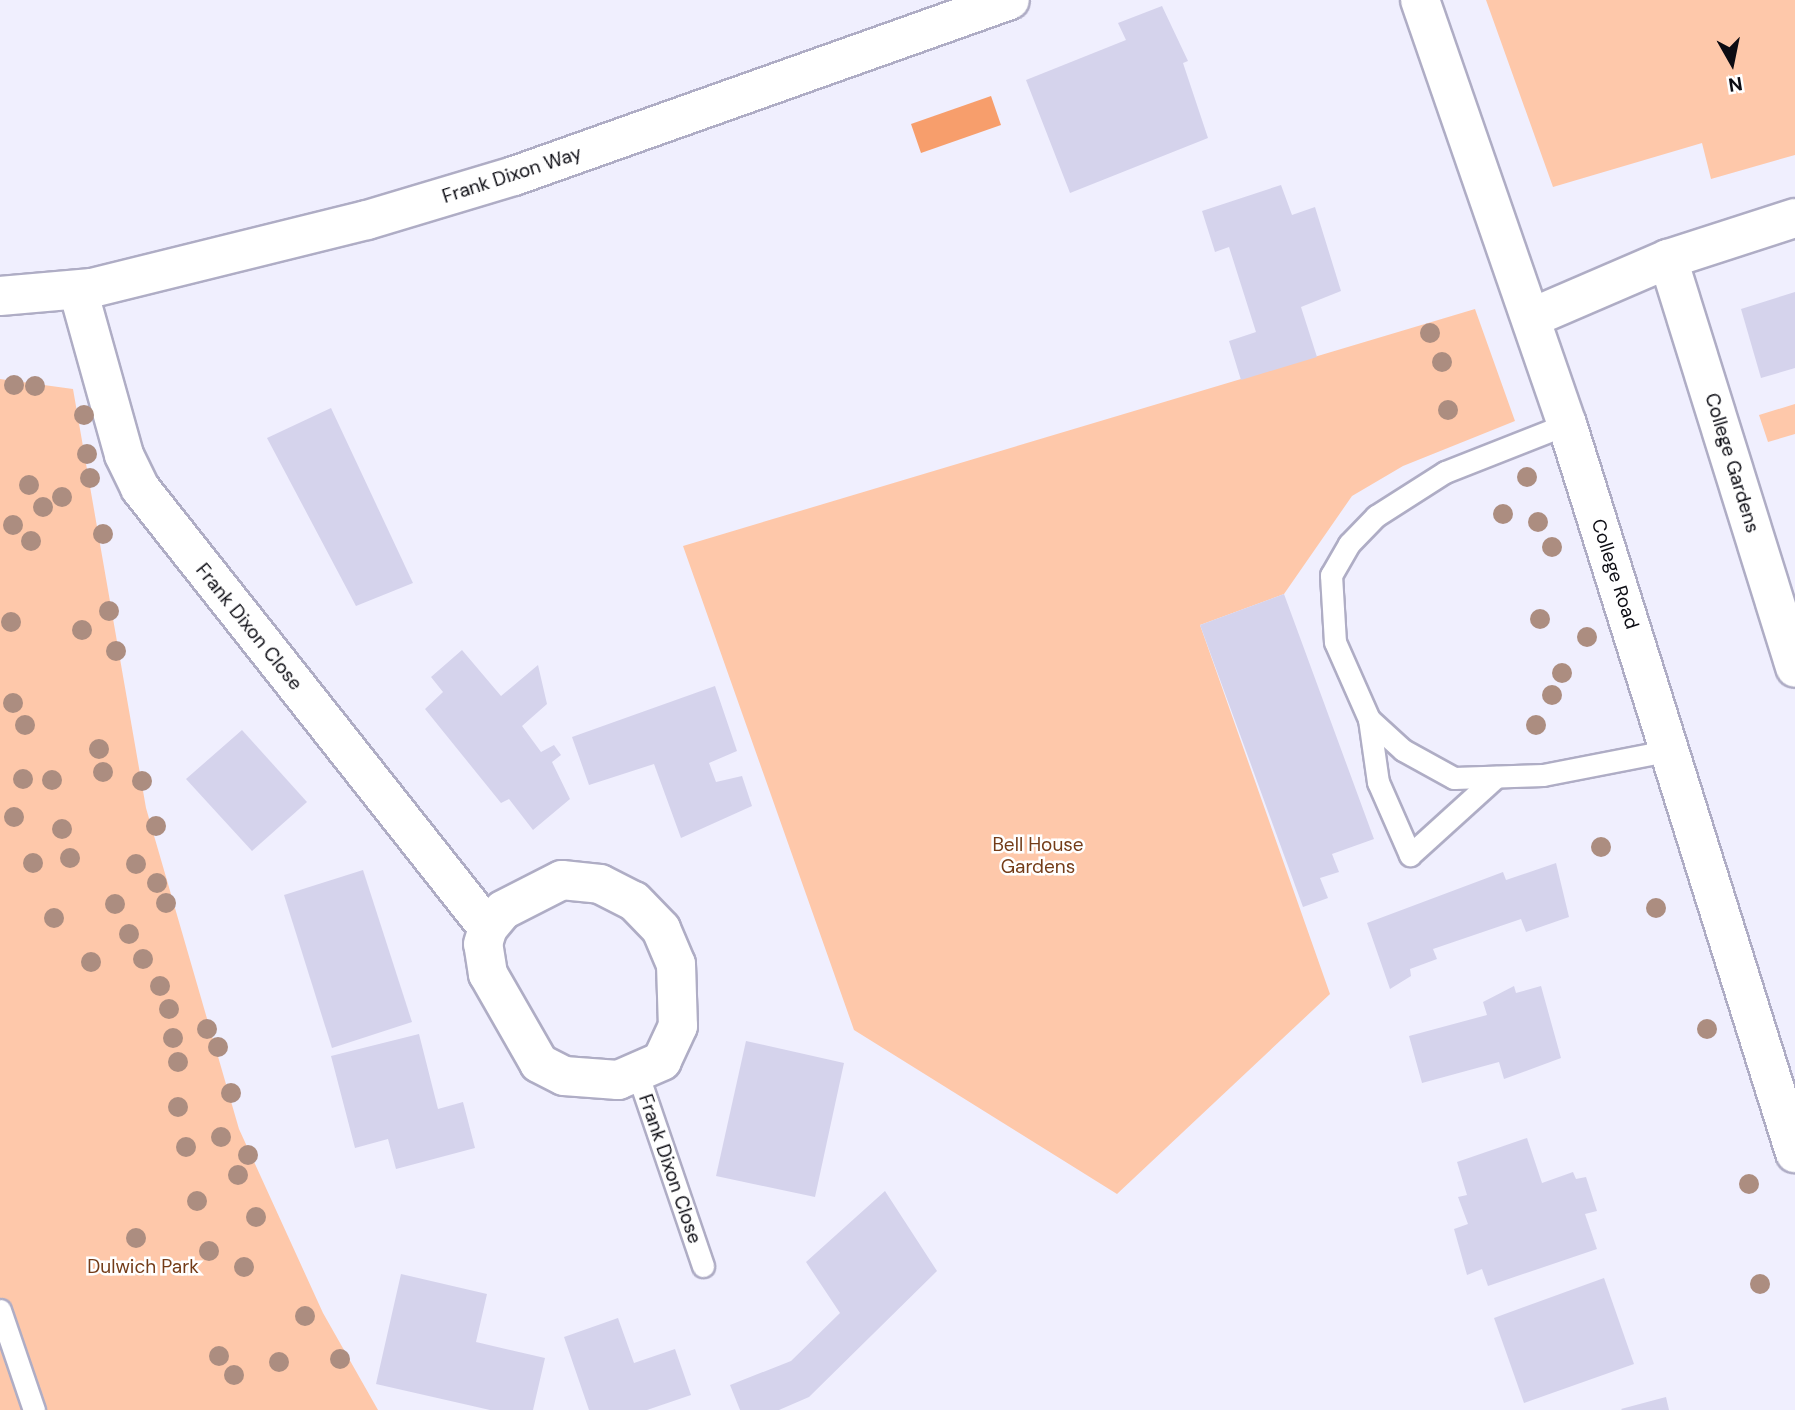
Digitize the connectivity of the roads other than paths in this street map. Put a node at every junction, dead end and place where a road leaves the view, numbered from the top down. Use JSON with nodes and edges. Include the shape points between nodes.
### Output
{"nodes":[{"id":1,"x":1010,"y":0,"type":"edge"},
{"id":2,"x":1420,"y":0,"type":"edge"},
{"id":3,"x":1795,"y":218,"type":"edge"},
{"id":4,"x":1668,"y":259,"type":"junction"},
{"id":5,"x":78,"y":290,"type":"junction"},
{"id":6,"x":0,"y":296,"type":"edge"},
{"id":7,"x":1531,"y":318,"type":"junction"},
{"id":8,"x":1567,"y":424,"type":"junction"},
{"id":9,"x":1795,"y":668,"type":"edge"},
{"id":10,"x":1369,"y":719,"type":"junction"},
{"id":11,"x":1672,"y":750,"type":"junction"},
{"id":12,"x":1496,"y":777,"type":"junction"},
{"id":13,"x":488,"y":928,"type":"junction"},
{"id":14,"x":637,"y":1072,"type":"junction"},
{"id":15,"x":1795,"y":1153,"type":"edge"},
{"id":16,"x":703,"y":1266,"type":"dead end"},
{"id":17,"x":0,"y":1310,"type":"edge"},
{"id":18,"x":34,"y":1410,"type":"edge"}],
"edges":[{"from":1,"to":5,"type":"street","name":"Frank Dixon Way","via":[[514,176],[250,252]]},
{"from":2,"to":7,"type":"street","name":"College Road"},
{"from":3,"to":4,"type":"street"},
{"from":4,"to":7,"type":"street"},
{"from":4,"to":9,"type":"street","name":"College Gardens"},
{"from":5,"to":6,"type":"street","name":"Frank Dixon Way"},
{"from":5,"to":13,"type":"street","name":"Frank Dixon Close","via":[[120,443],[140,488]]},
{"from":7,"to":8,"type":"street","name":"College Road"},
{"from":8,"to":10,"type":"lane","via":[[1446,472],[1377,516],[1349,544],[1331,575],[1328,614],[1347,680]]},
{"from":8,"to":11,"type":"street","name":"College Road"},
{"from":10,"to":12,"type":"lane","via":[[1403,750],[1454,778]]},
{"from":10,"to":12,"type":"lane","via":[[1378,782],[1410,855]]},
{"from":11,"to":12,"type":"lane","via":[[1543,775]]},
{"from":11,"to":15,"type":"street","name":"College Road"},
{"from":13,"to":14,"type":"street","name":"Frank Dixon Close","via":[[483,944],[488,974],[539,1063],[564,1076],[618,1080]]},
{"from":13,"to":14,"type":"street","name":"Frank Dixon Close","via":[[503,910],[562,880],[600,884],[634,901],[661,929],[680,987],[678,1026],[662,1061]]},
{"from":14,"to":16,"type":"lane","name":"Frank Dixon Close"},
{"from":17,"to":18,"type":"lane"}]}
